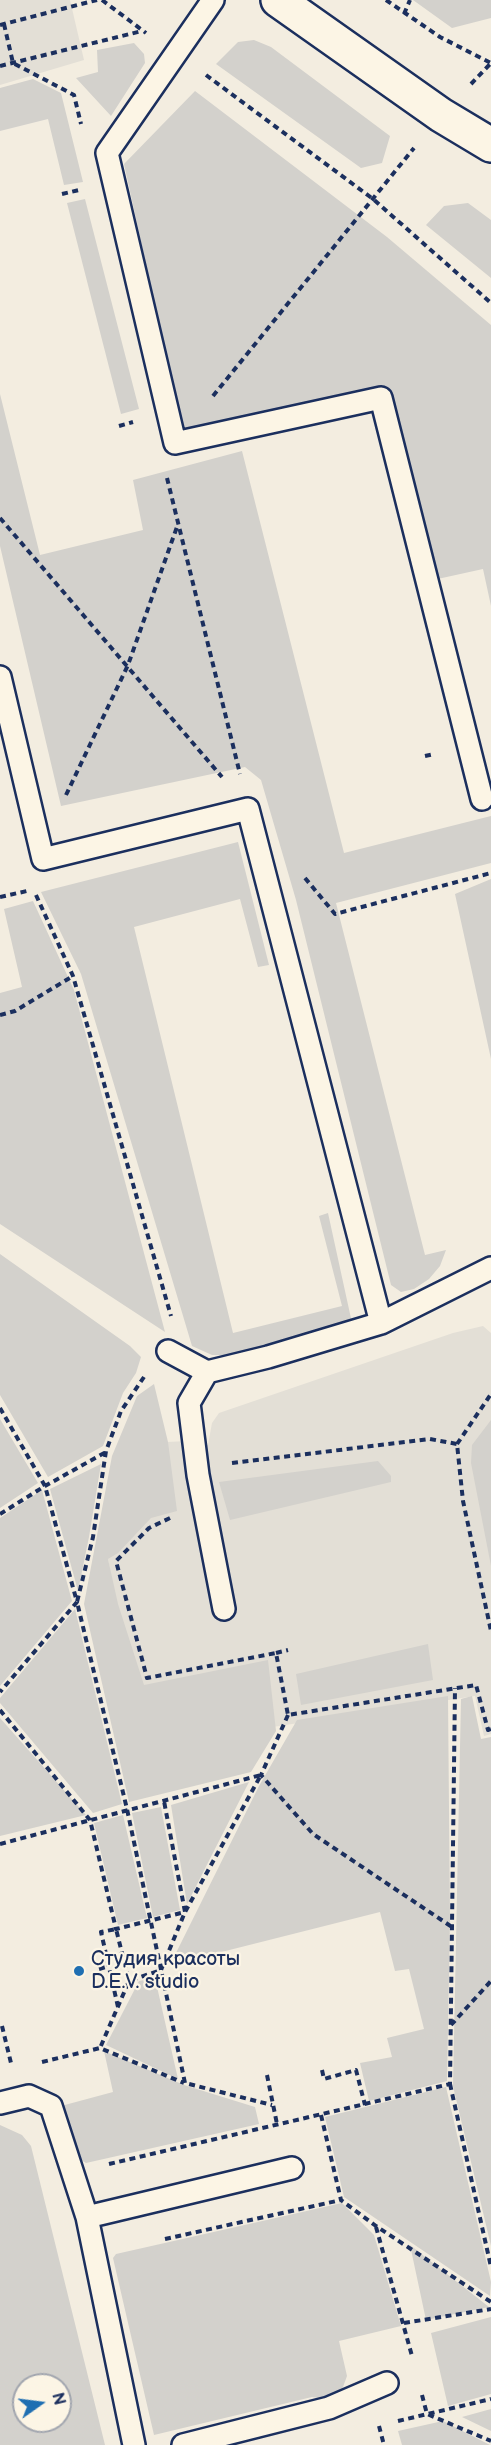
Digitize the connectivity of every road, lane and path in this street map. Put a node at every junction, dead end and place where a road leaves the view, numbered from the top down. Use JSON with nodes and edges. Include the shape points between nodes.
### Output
{"nodes":[{"id":1,"x":97,"y":0,"type":"edge"},
{"id":2,"x":102,"y":0,"type":"edge"},
{"id":3,"x":213,"y":0,"type":"edge"},
{"id":4,"x":278,"y":0,"type":"edge"},
{"id":5,"x":386,"y":0,"type":"edge"},
{"id":6,"x":410,"y":0,"type":"edge"},
{"id":7,"x":404,"y":14,"type":"junction"},
{"id":8,"x":2,"y":25,"type":"edge"},
{"id":9,"x":142,"y":31,"type":"junction"},
{"id":10,"x":8,"y":45,"type":"junction"},
{"id":11,"x":0,"y":46,"type":"edge"},
{"id":12,"x":177,"y":53,"type":"junction"},
{"id":13,"x":13,"y":63,"type":"junction"},
{"id":14,"x":491,"y":63,"type":"edge"},
{"id":15,"x":0,"y":66,"type":"edge"},
{"id":16,"x":491,"y":145,"type":"edge"},
{"id":17,"x":373,"y":199,"type":"junction"},
{"id":18,"x":491,"y":303,"type":"edge"},
{"id":19,"x":175,"y":443,"type":"junction"},
{"id":20,"x":0,"y":518,"type":"edge"},
{"id":21,"x":178,"y":524,"type":"junction"},
{"id":22,"x":128,"y":665,"type":"junction"},
{"id":23,"x":0,"y":677,"type":"edge"},
{"id":24,"x":482,"y":799,"type":"dead end"},
{"id":25,"x":248,"y":809,"type":"junction"},
{"id":26,"x":43,"y":860,"type":"junction"},
{"id":27,"x":299,"y":870,"type":"dead end"},
{"id":28,"x":491,"y":873,"type":"edge"},
{"id":29,"x":0,"y":897,"type":"edge"},
{"id":30,"x":73,"y":976,"type":"junction"},
{"id":31,"x":0,"y":1015,"type":"edge"},
{"id":32,"x":491,"y":1268,"type":"edge"},
{"id":33,"x":381,"y":1323,"type":"junction"},
{"id":34,"x":168,"y":1351,"type":"joint"},
{"id":35,"x":148,"y":1370,"type":"dead end"},
{"id":36,"x":207,"y":1372,"type":"junction"},
{"id":37,"x":491,"y":1394,"type":"edge"},
{"id":38,"x":0,"y":1408,"type":"edge"},
{"id":39,"x":457,"y":1443,"type":"junction"},
{"id":40,"x":106,"y":1451,"type":"junction"},
{"id":41,"x":198,"y":1476,"type":"junction"},
{"id":42,"x":45,"y":1485,"type":"junction"},
{"id":43,"x":0,"y":1514,"type":"edge"},
{"id":44,"x":77,"y":1602,"type":"junction"},
{"id":45,"x":224,"y":1609,"type":"dead end"},
{"id":46,"x":491,"y":1631,"type":"edge"},
{"id":47,"x":288,"y":1650,"type":"dead end"},
{"id":48,"x":276,"y":1653,"type":"dead end"},
{"id":49,"x":476,"y":1685,"type":"dead end"},
{"id":50,"x":455,"y":1688,"type":"dead end"},
{"id":51,"x":0,"y":1692,"type":"edge"},
{"id":52,"x":0,"y":1710,"type":"edge"},
{"id":53,"x":288,"y":1715,"type":"dead end"},
{"id":54,"x":491,"y":1730,"type":"edge"},
{"id":55,"x":261,"y":1775,"type":"junction"},
{"id":56,"x":164,"y":1801,"type":"junction"},
{"id":57,"x":127,"y":1809,"type":"junction"},
{"id":58,"x":90,"y":1820,"type":"junction"},
{"id":59,"x":0,"y":1844,"type":"edge"},
{"id":60,"x":185,"y":1912,"type":"junction"},
{"id":61,"x":151,"y":1921,"type":"junction"},
{"id":62,"x":453,"y":1927,"type":"junction"},
{"id":63,"x":116,"y":1929,"type":"junction"},
{"id":64,"x":108,"y":1966,"type":"junction"},
{"id":65,"x":99,"y":1969,"type":"dead end"},
{"id":66,"x":161,"y":1970,"type":"junction"},
{"id":67,"x":129,"y":1981,"type":"junction"},
{"id":68,"x":491,"y":1981,"type":"edge"},
{"id":69,"x":118,"y":2007,"type":"junction"},
{"id":70,"x":451,"y":2025,"type":"junction"},
{"id":71,"x":2,"y":2026,"type":"dead end"},
{"id":72,"x":100,"y":2048,"type":"junction"},
{"id":73,"x":34,"y":2064,"type":"dead end"},
{"id":74,"x":12,"y":2069,"type":"dead end"},
{"id":75,"x":322,"y":2070,"type":"dead end"},
{"id":76,"x":267,"y":2075,"type":"dead end"},
{"id":77,"x":185,"y":2084,"type":"junction"},
{"id":78,"x":450,"y":2084,"type":"junction"},
{"id":79,"x":0,"y":2103,"type":"edge"},
{"id":80,"x":272,"y":2105,"type":"junction"},
{"id":81,"x":365,"y":2105,"type":"junction"},
{"id":82,"x":321,"y":2115,"type":"junction"},
{"id":83,"x":277,"y":2124,"type":"junction"},
{"id":84,"x":292,"y":2168,"type":"dead end"},
{"id":85,"x":75,"y":2173,"type":"junction"},
{"id":86,"x":341,"y":2200,"type":"junction"},
{"id":87,"x":87,"y":2217,"type":"junction"},
{"id":88,"x":376,"y":2226,"type":"junction"},
{"id":89,"x":160,"y":2240,"type":"dead end"},
{"id":90,"x":491,"y":2267,"type":"edge"},
{"id":91,"x":491,"y":2302,"type":"edge"},
{"id":92,"x":491,"y":2309,"type":"edge"},
{"id":93,"x":404,"y":2323,"type":"junction"},
{"id":94,"x":412,"y":2357,"type":"dead end"},
{"id":95,"x":387,"y":2383,"type":"dead end"},
{"id":96,"x":421,"y":2391,"type":"dead end"},
{"id":97,"x":491,"y":2400,"type":"edge"},
{"id":98,"x":427,"y":2414,"type":"junction"},
{"id":99,"x":379,"y":2426,"type":"dead end"},
{"id":100,"x":491,"y":2441,"type":"edge"},
{"id":101,"x":134,"y":2445,"type":"edge"},
{"id":102,"x":183,"y":2445,"type":"edge"},
{"id":103,"x":384,"y":2445,"type":"edge"}],
"edges":[{"from":1,"to":8,"type":"path"},
{"from":2,"to":9,"type":"path"},
{"from":3,"to":12,"type":"lane"},
{"from":4,"to":16,"type":"street","via":[[441,115]]},
{"from":5,"to":7,"type":"path"},
{"from":6,"to":7,"type":"path"},
{"from":7,"to":14,"type":"path"},
{"from":8,"to":10,"type":"path"},
{"from":9,"to":12,"type":"path"},
{"from":9,"to":13,"type":"path"},
{"from":10,"to":11,"type":"path"},
{"from":10,"to":13,"type":"path"},
{"from":12,"to":17,"type":"path"},
{"from":12,"to":19,"type":"lane","via":[[107,153]]},
{"from":13,"to":15,"type":"path"},
{"from":17,"to":18,"type":"path"},
{"from":17,"to":19,"type":"path"},
{"from":19,"to":21,"type":"path","via":[[163,462]]},
{"from":19,"to":24,"type":"lane","via":[[381,398]]},
{"from":20,"to":22,"type":"path"},
{"from":21,"to":22,"type":"path"},
{"from":21,"to":25,"type":"path"},
{"from":22,"to":25,"type":"path"},
{"from":22,"to":26,"type":"path","via":[[61,806]]},
{"from":23,"to":26,"type":"lane"},
{"from":25,"to":26,"type":"lane"},
{"from":25,"to":33,"type":"lane"},
{"from":27,"to":28,"type":"path","via":[[334,914]]},
{"from":29,"to":30,"type":"path","via":[[33,889]]},
{"from":30,"to":31,"type":"path","via":[[15,1011]]},
{"from":30,"to":34,"type":"path","via":[[171,1316]]},
{"from":32,"to":33,"type":"lane"},
{"from":33,"to":36,"type":"lane"},
{"from":34,"to":36,"type":"lane"},
{"from":35,"to":40,"type":"path","via":[[121,1411]]},
{"from":36,"to":41,"type":"lane","via":[[189,1403]]},
{"from":37,"to":39,"type":"path"},
{"from":38,"to":42,"type":"path"},
{"from":39,"to":41,"type":"path","via":[[430,1439],[277,1457],[216,1466]]},
{"from":39,"to":46,"type":"path","via":[[464,1501]]},
{"from":40,"to":42,"type":"path"},
{"from":40,"to":44,"type":"path","via":[[93,1537]]},
{"from":41,"to":45,"type":"lane"},
{"from":42,"to":43,"type":"path"},
{"from":42,"to":44,"type":"path"},
{"from":44,"to":51,"type":"path"},
{"from":44,"to":57,"type":"path"},
{"from":47,"to":48,"type":"path"},
{"from":49,"to":54,"type":"path"},
{"from":50,"to":62,"type":"path"},
{"from":52,"to":58,"type":"path"},
{"from":53,"to":55,"type":"path"},
{"from":55,"to":56,"type":"path"},
{"from":55,"to":60,"type":"path"},
{"from":55,"to":62,"type":"path","via":[[313,1834]]},
{"from":56,"to":57,"type":"path"},
{"from":56,"to":60,"type":"path"},
{"from":57,"to":58,"type":"path"},
{"from":57,"to":61,"type":"path"},
{"from":58,"to":59,"type":"path"},
{"from":58,"to":63,"type":"path"},
{"from":60,"to":61,"type":"path"},
{"from":60,"to":66,"type":"path"},
{"from":61,"to":63,"type":"path"},
{"from":61,"to":66,"type":"path"},
{"from":62,"to":70,"type":"path"},
{"from":63,"to":64,"type":"path","via":[[101,1932]]},
{"from":63,"to":67,"type":"path"},
{"from":64,"to":65,"type":"path"},
{"from":64,"to":69,"type":"path"},
{"from":66,"to":67,"type":"path"},
{"from":66,"to":77,"type":"path"},
{"from":67,"to":69,"type":"path"},
{"from":68,"to":70,"type":"path"},
{"from":69,"to":72,"type":"path"},
{"from":70,"to":78,"type":"path"},
{"from":71,"to":74,"type":"path"},
{"from":72,"to":73,"type":"path"},
{"from":72,"to":77,"type":"path"},
{"from":75,"to":81,"type":"path","via":[[324,2079],[356,2070]]},
{"from":76,"to":80,"type":"path"},
{"from":77,"to":80,"type":"path"},
{"from":78,"to":81,"type":"path"},
{"from":78,"to":90,"type":"path"},
{"from":79,"to":85,"type":"lane","via":[[29,2096],[51,2106]]},
{"from":80,"to":83,"type":"path"},
{"from":81,"to":82,"type":"path"},
{"from":82,"to":83,"type":"path"},
{"from":82,"to":86,"type":"path"},
{"from":83,"to":85,"type":"path"},
{"from":84,"to":87,"type":"lane"},
{"from":85,"to":87,"type":"lane"},
{"from":86,"to":88,"type":"path"},
{"from":86,"to":89,"type":"path"},
{"from":87,"to":101,"type":"lane"},
{"from":88,"to":91,"type":"path"},
{"from":88,"to":93,"type":"path"},
{"from":92,"to":93,"type":"path"},
{"from":93,"to":94,"type":"path"},
{"from":95,"to":102,"type":"lane","via":[[329,2408]]},
{"from":96,"to":98,"type":"path"},
{"from":97,"to":98,"type":"path"},
{"from":98,"to":100,"type":"path"},
{"from":99,"to":103,"type":"path"}]}
